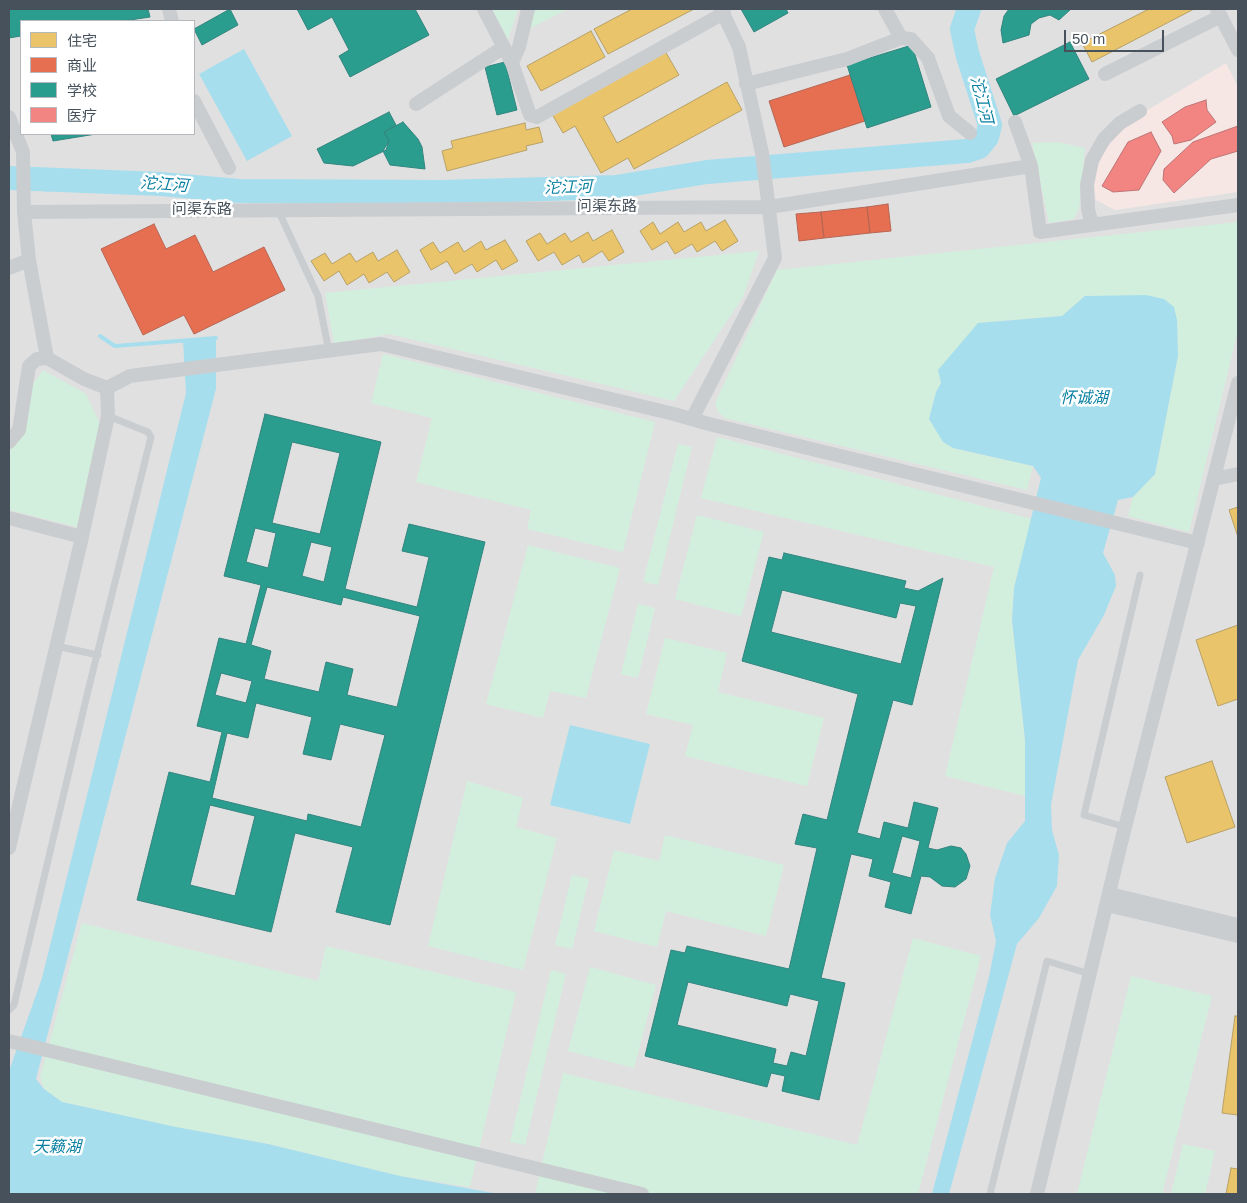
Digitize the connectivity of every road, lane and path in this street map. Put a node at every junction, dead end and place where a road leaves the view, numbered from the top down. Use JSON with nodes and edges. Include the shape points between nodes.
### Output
{"nodes":[{"id":1,"x":484,"y":9,"type":"edge"},
{"id":2,"x":528,"y":9,"type":"edge"},
{"id":3,"x":885,"y":9,"type":"edge"},
{"id":4,"x":722,"y":11,"type":"edge"},
{"id":5,"x":1219,"y":12,"type":"edge"},
{"id":6,"x":902,"y":38,"type":"junction"},
{"id":7,"x":504,"y":47,"type":"junction"},
{"id":8,"x":1238,"y":50,"type":"edge"},
{"id":9,"x":512,"y":62,"type":"junction"},
{"id":10,"x":1105,"y":74,"type":"dead end"},
{"id":11,"x":746,"y":84,"type":"junction"},
{"id":12,"x":195,"y":102,"type":"edge"},
{"id":13,"x":416,"y":104,"type":"dead end"},
{"id":14,"x":1140,"y":111,"type":"dead end"},
{"id":15,"x":14,"y":120,"type":"edge"},
{"id":16,"x":1015,"y":122,"type":"dead end"},
{"id":17,"x":970,"y":133,"type":"dead end"},
{"id":18,"x":1031,"y":166,"type":"junction"},
{"id":19,"x":229,"y":168,"type":"dead end"},
{"id":20,"x":769,"y":203,"type":"junction"},
{"id":21,"x":1238,"y":205,"type":"edge"},
{"id":22,"x":278,"y":210,"type":"junction"},
{"id":23,"x":24,"y":212,"type":"junction"},
{"id":24,"x":1092,"y":225,"type":"junction"},
{"id":25,"x":29,"y":260,"type":"junction"},
{"id":26,"x":9,"y":268,"type":"edge"},
{"id":27,"x":328,"y":347,"type":"dead end"},
{"id":28,"x":47,"y":358,"type":"junction"},
{"id":29,"x":1238,"y":383,"type":"edge"},
{"id":30,"x":107,"y":388,"type":"junction"},
{"id":31,"x":108,"y":416,"type":"junction"},
{"id":32,"x":692,"y":419,"type":"junction"},
{"id":33,"x":9,"y":442,"type":"edge"},
{"id":34,"x":1238,"y":474,"type":"edge"},
{"id":35,"x":1214,"y":479,"type":"junction"},
{"id":36,"x":9,"y":518,"type":"edge"},
{"id":37,"x":82,"y":537,"type":"junction"},
{"id":38,"x":1198,"y":543,"type":"junction"},
{"id":39,"x":1140,"y":575,"type":"dead end"},
{"id":40,"x":56,"y":646,"type":"junction"},
{"id":41,"x":98,"y":655,"type":"junction"},
{"id":42,"x":1125,"y":827,"type":"junction"},
{"id":43,"x":9,"y":848,"type":"edge"},
{"id":44,"x":1108,"y":899,"type":"junction"},
{"id":45,"x":1238,"y":925,"type":"edge"},
{"id":46,"x":1238,"y":936,"type":"edge"},
{"id":47,"x":1090,"y":974,"type":"junction"},
{"id":48,"x":9,"y":1010,"type":"edge"},
{"id":49,"x":9,"y":1041,"type":"edge"},
{"id":50,"x":642,"y":1194,"type":"edge"},
{"id":51,"x":990,"y":1194,"type":"edge"},
{"id":52,"x":1036,"y":1194,"type":"edge"}],
"edges":[{"from":1,"to":7,"type":"street"},
{"from":2,"to":9,"type":"street"},
{"from":3,"to":6,"type":"street"},
{"from":4,"to":9,"type":"street","via":[[537,117],[530,115]]},
{"from":4,"to":11,"type":"street","via":[[739,47]]},
{"from":5,"to":8,"type":"street"},
{"from":5,"to":10,"type":"street"},
{"from":6,"to":11,"type":"street","via":[[847,59]]},
{"from":6,"to":17,"type":"street","via":[[911,39],[928,58],[949,116]]},
{"from":7,"to":9,"type":"street"},
{"from":7,"to":13,"type":"street"},
{"from":11,"to":20,"type":"street","via":[[762,153]]},
{"from":12,"to":19,"type":"street"},
{"from":14,"to":24,"type":"street","via":[[1120,123],[1104,139],[1092,160],[1087,197]]},
{"from":15,"to":23,"type":"street","via":[[23,152]]},
{"from":16,"to":18,"type":"street"},
{"from":18,"to":20,"type":"street","name":"问渠东路"},
{"from":18,"to":24,"type":"street","via":[[1040,232]]},
{"from":20,"to":22,"type":"street","name":"问渠东路"},
{"from":20,"to":32,"type":"street","via":[[775,258]]},
{"from":21,"to":24,"type":"street"},
{"from":22,"to":23,"type":"street","name":"问渠东路"},
{"from":22,"to":27,"type":"lane","via":[[318,296]]},
{"from":23,"to":25,"type":"street"},
{"from":25,"to":26,"type":"street"},
{"from":25,"to":28,"type":"street"},
{"from":28,"to":30,"type":"street"},
{"from":28,"to":33,"type":"street","via":[[34,361],[29,366],[19,430]]},
{"from":29,"to":35,"type":"street"},
{"from":30,"to":31,"type":"street"},
{"from":30,"to":32,"type":"street","via":[[130,376],[381,344]]},
{"from":31,"to":37,"type":"street"},
{"from":31,"to":41,"type":"lane","via":[[148,432],[151,437]]},
{"from":32,"to":38,"type":"street"},
{"from":34,"to":35,"type":"street"},
{"from":35,"to":38,"type":"street"},
{"from":36,"to":37,"type":"street"},
{"from":37,"to":40,"type":"street"},
{"from":38,"to":42,"type":"street"},
{"from":39,"to":42,"type":"lane","via":[[1084,815]]},
{"from":40,"to":41,"type":"lane"},
{"from":40,"to":43,"type":"street"},
{"from":41,"to":48,"type":"lane","via":[[14,1005]]},
{"from":42,"to":44,"type":"street"},
{"from":44,"to":45,"type":"street"},
{"from":44,"to":46,"type":"street"},
{"from":44,"to":47,"type":"street"},
{"from":47,"to":51,"type":"lane","via":[[1046,961]]},
{"from":47,"to":52,"type":"street"},
{"from":49,"to":50,"type":"street"}]}
